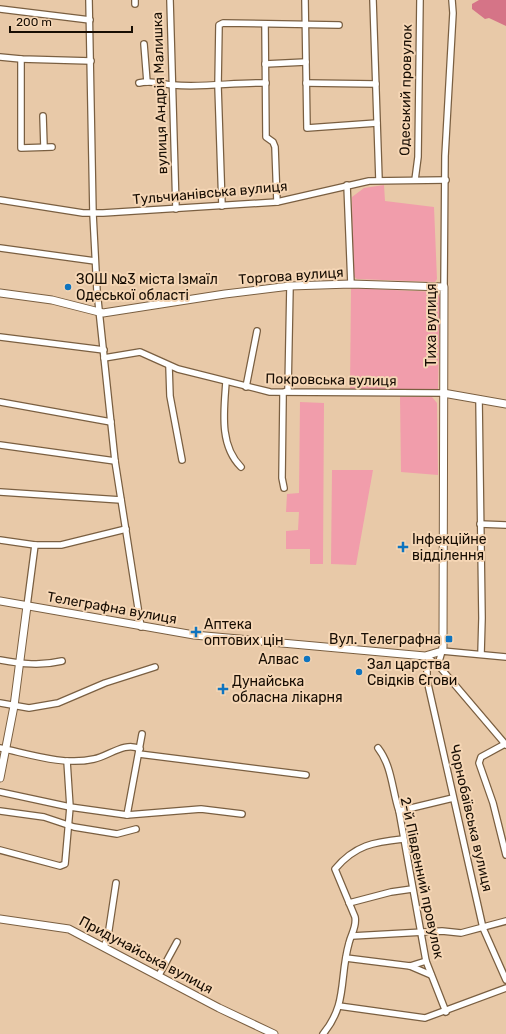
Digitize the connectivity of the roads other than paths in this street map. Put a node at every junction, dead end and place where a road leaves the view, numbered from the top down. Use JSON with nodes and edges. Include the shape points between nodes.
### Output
{"nodes":[{"id":1,"x":89,"y":0,"type":"edge"},
{"id":2,"x":170,"y":0,"type":"edge"},
{"id":3,"x":305,"y":0,"type":"edge"},
{"id":4,"x":373,"y":0,"type":"edge"},
{"id":5,"x":420,"y":0,"type":"edge"},
{"id":6,"x":452,"y":0,"type":"edge"},
{"id":7,"x":0,"y":9,"type":"edge"},
{"id":8,"x":90,"y":20,"type":"junction"},
{"id":9,"x":265,"y":24,"type":"junction"},
{"id":10,"x":305,"y":25,"type":"junction"},
{"id":11,"x":339,"y":25,"type":"dead end"},
{"id":12,"x":144,"y":44,"type":"dead end"},
{"id":13,"x":0,"y":57,"type":"edge"},
{"id":14,"x":21,"y":59,"type":"junction"},
{"id":15,"x":91,"y":61,"type":"junction"},
{"id":16,"x":306,"y":62,"type":"junction"},
{"id":17,"x":265,"y":64,"type":"junction"},
{"id":18,"x":147,"y":82,"type":"junction"},
{"id":19,"x":139,"y":83,"type":"dead end"},
{"id":20,"x":266,"y":83,"type":"junction"},
{"id":21,"x":306,"y":83,"type":"junction"},
{"id":22,"x":376,"y":84,"type":"junction"},
{"id":23,"x":172,"y":85,"type":"junction"},
{"id":24,"x":218,"y":86,"type":"junction"},
{"id":25,"x":43,"y":116,"type":"dead end"},
{"id":26,"x":377,"y":123,"type":"junction"},
{"id":27,"x":44,"y":147,"type":"junction"},
{"id":28,"x":52,"y":147,"type":"dead end"},
{"id":29,"x":379,"y":180,"type":"junction"},
{"id":30,"x":415,"y":180,"type":"junction"},
{"id":31,"x":446,"y":180,"type":"junction"},
{"id":32,"x":347,"y":185,"type":"junction"},
{"id":33,"x":0,"y":200,"type":"edge"},
{"id":34,"x":277,"y":202,"type":"junction"},
{"id":35,"x":222,"y":206,"type":"junction"},
{"id":36,"x":176,"y":209,"type":"junction"},
{"id":37,"x":93,"y":214,"type":"junction"},
{"id":38,"x":0,"y":248,"type":"edge"},
{"id":39,"x":95,"y":261,"type":"junction"},
{"id":40,"x":351,"y":284,"type":"junction"},
{"id":41,"x":290,"y":286,"type":"junction"},
{"id":42,"x":444,"y":287,"type":"junction"},
{"id":43,"x":0,"y":294,"type":"edge"},
{"id":44,"x":100,"y":313,"type":"junction"},
{"id":45,"x":256,"y":331,"type":"dead end"},
{"id":46,"x":0,"y":337,"type":"edge"},
{"id":47,"x":104,"y":350,"type":"junction"},
{"id":48,"x":104,"y":358,"type":"junction"},
{"id":49,"x":169,"y":366,"type":"junction"},
{"id":50,"x":226,"y":382,"type":"junction"},
{"id":51,"x":246,"y":387,"type":"junction"},
{"id":52,"x":283,"y":393,"type":"junction"},
{"id":53,"x":443,"y":393,"type":"junction"},
{"id":54,"x":479,"y":400,"type":"junction"},
{"id":55,"x":0,"y":402,"type":"edge"},
{"id":56,"x":506,"y":404,"type":"edge"},
{"id":57,"x":111,"y":422,"type":"junction"},
{"id":58,"x":0,"y":445,"type":"edge"},
{"id":59,"x":182,"y":460,"type":"dead end"},
{"id":60,"x":115,"y":461,"type":"junction"},
{"id":61,"x":241,"y":467,"type":"dead end"},
{"id":62,"x":284,"y":488,"type":"dead end"},
{"id":63,"x":0,"y":492,"type":"edge"},
{"id":64,"x":120,"y":500,"type":"junction"},
{"id":65,"x":480,"y":524,"type":"junction"},
{"id":66,"x":506,"y":525,"type":"edge"},
{"id":67,"x":126,"y":529,"type":"junction"},
{"id":68,"x":0,"y":540,"type":"edge"},
{"id":69,"x":35,"y":545,"type":"junction"},
{"id":70,"x":0,"y":601,"type":"edge"},
{"id":71,"x":27,"y":606,"type":"junction"},
{"id":72,"x":141,"y":627,"type":"junction"},
{"id":73,"x":442,"y":651,"type":"junction"},
{"id":74,"x":481,"y":654,"type":"junction"},
{"id":75,"x":506,"y":657,"type":"edge"},
{"id":76,"x":428,"y":658,"type":"junction"},
{"id":77,"x":0,"y":660,"type":"edge"},
{"id":78,"x":62,"y":661,"type":"dead end"},
{"id":79,"x":19,"y":664,"type":"junction"},
{"id":80,"x":438,"y":665,"type":"junction"},
{"id":81,"x":155,"y":667,"type":"dead end"},
{"id":82,"x":0,"y":703,"type":"edge"},
{"id":83,"x":14,"y":706,"type":"junction"},
{"id":84,"x":142,"y":734,"type":"dead end"},
{"id":85,"x":506,"y":744,"type":"edge"},
{"id":86,"x":3,"y":748,"type":"edge"},
{"id":87,"x":378,"y":748,"type":"dead end"},
{"id":88,"x":140,"y":752,"type":"junction"},
{"id":89,"x":67,"y":761,"type":"junction"},
{"id":90,"x":306,"y":775,"type":"dead end"},
{"id":91,"x":0,"y":778,"type":"edge"},
{"id":92,"x":0,"y":792,"type":"edge"},
{"id":93,"x":453,"y":798,"type":"junction"},
{"id":94,"x":70,"y":806,"type":"junction"},
{"id":95,"x":399,"y":810,"type":"junction"},
{"id":96,"x":0,"y":811,"type":"edge"},
{"id":97,"x":242,"y":814,"type":"dead end"},
{"id":98,"x":127,"y":815,"type":"junction"},
{"id":99,"x":69,"y":824,"type":"junction"},
{"id":100,"x":136,"y":829,"type":"dead end"},
{"id":101,"x":403,"y":838,"type":"junction"},
{"id":102,"x":0,"y":850,"type":"edge"},
{"id":103,"x":506,"y":855,"type":"edge"},
{"id":104,"x":116,"y":883,"type":"dead end"},
{"id":105,"x":412,"y":890,"type":"junction"},
{"id":106,"x":349,"y":903,"type":"junction"},
{"id":107,"x":0,"y":919,"type":"edge"},
{"id":108,"x":506,"y":921,"type":"edge"},
{"id":109,"x":483,"y":928,"type":"junction"},
{"id":110,"x":420,"y":933,"type":"junction"},
{"id":111,"x":352,"y":936,"type":"junction"},
{"id":112,"x":177,"y":942,"type":"dead end"},
{"id":113,"x":104,"y":948,"type":"junction"},
{"id":114,"x":346,"y":958,"type":"junction"},
{"id":115,"x":426,"y":961,"type":"junction"},
{"id":116,"x":410,"y":966,"type":"junction"},
{"id":117,"x":431,"y":975,"type":"junction"},
{"id":118,"x":159,"y":976,"type":"junction"},
{"id":119,"x":506,"y":980,"type":"edge"},
{"id":120,"x":506,"y":988,"type":"edge"},
{"id":121,"x":339,"y":1006,"type":"junction"},
{"id":122,"x":446,"y":1012,"type":"junction"},
{"id":123,"x":274,"y":1034,"type":"edge"},
{"id":124,"x":323,"y":1034,"type":"edge"}],
"edges":[{"from":1,"to":8,"type":"street"},
{"from":2,"to":23,"type":"street","name":"вулиця Андрія Малишка"},
{"from":3,"to":10,"type":"street"},
{"from":4,"to":22,"type":"street"},
{"from":5,"to":30,"type":"street","name":"Одеський провулок","via":[[418,157]]},
{"from":6,"to":31,"type":"street","name":"Тиха вулиця"},
{"from":7,"to":8,"type":"street"},
{"from":8,"to":15,"type":"street"},
{"from":9,"to":10,"type":"street"},
{"from":9,"to":17,"type":"street"},
{"from":9,"to":24,"type":"street","via":[[219,25]]},
{"from":10,"to":11,"type":"street"},
{"from":10,"to":16,"type":"street"},
{"from":12,"to":18,"type":"street"},
{"from":13,"to":14,"type":"street"},
{"from":14,"to":15,"type":"street"},
{"from":14,"to":27,"type":"street","via":[[21,148]]},
{"from":15,"to":37,"type":"street"},
{"from":16,"to":17,"type":"street"},
{"from":16,"to":21,"type":"street"},
{"from":17,"to":20,"type":"street"},
{"from":18,"to":19,"type":"street"},
{"from":18,"to":23,"type":"street"},
{"from":20,"to":24,"type":"street"},
{"from":20,"to":34,"type":"street","via":[[265,128],[266,137],[275,147]]},
{"from":21,"to":22,"type":"street"},
{"from":21,"to":26,"type":"street","via":[[307,128]]},
{"from":22,"to":26,"type":"street"},
{"from":23,"to":24,"type":"street"},
{"from":23,"to":36,"type":"street","name":"вулиця Андрія Малишка"},
{"from":24,"to":35,"type":"street"},
{"from":25,"to":27,"type":"street"},
{"from":26,"to":29,"type":"street"},
{"from":27,"to":28,"type":"street"},
{"from":29,"to":30,"type":"street","name":"Тульчианівська вулиця"},
{"from":29,"to":32,"type":"street","name":"Тульчианівська вулиця"},
{"from":30,"to":31,"type":"street","name":"Тульчианівська вулиця"},
{"from":31,"to":42,"type":"street","name":"Тиха вулиця"},
{"from":32,"to":34,"type":"street","name":"Тульчианівська вулиця"},
{"from":32,"to":40,"type":"street"},
{"from":33,"to":37,"type":"street","name":"Тульчианівська вулиця"},
{"from":34,"to":35,"type":"street","name":"Тульчианівська вулиця"},
{"from":35,"to":36,"type":"street","name":"Тульчианівська вулиця"},
{"from":36,"to":37,"type":"street","name":"Тульчианівська вулиця"},
{"from":37,"to":39,"type":"street"},
{"from":38,"to":39,"type":"street"},
{"from":39,"to":44,"type":"street"},
{"from":40,"to":41,"type":"main road","name":"Торгова вулиця"},
{"from":40,"to":42,"type":"main road","name":"Торгова вулиця"},
{"from":41,"to":44,"type":"main road","name":"Торгова вулиця"},
{"from":41,"to":52,"type":"street","via":[[288,390]]},
{"from":42,"to":53,"type":"main road","name":"Тиха вулиця"},
{"from":43,"to":44,"type":"main road","name":"Торгова вулиця","via":[[52,300]]},
{"from":44,"to":47,"type":"street"},
{"from":45,"to":51,"type":"street"},
{"from":46,"to":47,"type":"street"},
{"from":47,"to":48,"type":"street"},
{"from":48,"to":49,"type":"street","name":"Покровська вулиця","via":[[137,352]]},
{"from":48,"to":57,"type":"street"},
{"from":49,"to":50,"type":"street","name":"Покровська вулиця"},
{"from":49,"to":59,"type":"street","via":[[170,396]]},
{"from":50,"to":51,"type":"street","name":"Покровська вулиця"},
{"from":50,"to":61,"type":"street","via":[[224,421],[227,441],[230,454]]},
{"from":51,"to":52,"type":"street","name":"Покровська вулиця"},
{"from":52,"to":53,"type":"street","name":"Покровська вулиця"},
{"from":52,"to":62,"type":"street"},
{"from":53,"to":54,"type":"main road"},
{"from":53,"to":73,"type":"main road","name":"Тиха вулиця"},
{"from":54,"to":56,"type":"main road"},
{"from":54,"to":65,"type":"street"},
{"from":55,"to":57,"type":"street"},
{"from":57,"to":60,"type":"street"},
{"from":58,"to":60,"type":"street"},
{"from":60,"to":64,"type":"street"},
{"from":63,"to":64,"type":"street"},
{"from":64,"to":67,"type":"street"},
{"from":65,"to":66,"type":"street"},
{"from":65,"to":74,"type":"street"},
{"from":67,"to":69,"type":"street","via":[[74,543]]},
{"from":67,"to":72,"type":"street"},
{"from":68,"to":69,"type":"street"},
{"from":69,"to":71,"type":"street"},
{"from":70,"to":71,"type":"main road","name":"Телеграфна вулиця"},
{"from":71,"to":72,"type":"main road","name":"Телеграфна вулиця"},
{"from":71,"to":79,"type":"main road"},
{"from":72,"to":76,"type":"main road","name":"Телеграфна вулиця","via":[[218,638]]},
{"from":73,"to":74,"type":"street","name":"Телеграфна вулиця"},
{"from":73,"to":76,"type":"main road","name":"Телеграфна вулиця"},
{"from":73,"to":80,"type":"street"},
{"from":74,"to":75,"type":"street","name":"Телеграфна вулиця"},
{"from":76,"to":80,"type":"street"},
{"from":76,"to":93,"type":"street","name":"Чорнобаївська вулиця","via":[[427,680]]},
{"from":77,"to":79,"type":"street"},
{"from":78,"to":79,"type":"street","via":[[46,665]]},
{"from":79,"to":83,"type":"main road"},
{"from":80,"to":85,"type":"street"},
{"from":81,"to":83,"type":"street","via":[[105,683],[58,703],[29,708]]},
{"from":82,"to":83,"type":"street"},
{"from":83,"to":86,"type":"main road"},
{"from":84,"to":88,"type":"street"},
{"from":85,"to":103,"type":"street","via":[[481,757],[478,763],[493,802]]},
{"from":86,"to":89,"type":"street"},
{"from":86,"to":91,"type":"main road"},
{"from":87,"to":95,"type":"street","name":"2-й Південний провулок","via":[[388,764],[393,794]]},
{"from":88,"to":89,"type":"street","via":[[135,746],[128,746],[94,759]]},
{"from":88,"to":90,"type":"street"},
{"from":88,"to":98,"type":"street"},
{"from":89,"to":94,"type":"street"},
{"from":92,"to":94,"type":"street"},
{"from":93,"to":95,"type":"street"},
{"from":93,"to":109,"type":"street","name":"Чорнобаївська вулиця"},
{"from":94,"to":98,"type":"street"},
{"from":94,"to":99,"type":"street"},
{"from":95,"to":101,"type":"street","name":"2-й Південний провулок"},
{"from":96,"to":99,"type":"street","via":[[44,817]]},
{"from":97,"to":98,"type":"street","via":[[201,809]]},
{"from":99,"to":100,"type":"street","via":[[117,834]]},
{"from":99,"to":102,"type":"street","via":[[66,861],[63,866]]},
{"from":101,"to":105,"type":"street","name":"2-й Південний провулок"},
{"from":101,"to":106,"type":"street","via":[[373,842],[344,858],[335,869]]},
{"from":104,"to":113,"type":"street"},
{"from":105,"to":106,"type":"street","via":[[391,892]]},
{"from":105,"to":110,"type":"street","name":"2-й Південний провулок"},
{"from":106,"to":111,"type":"street","via":[[356,917]]},
{"from":107,"to":113,"type":"main road","name":"Придунайська вулиця","via":[[69,929]]},
{"from":108,"to":109,"type":"street"},
{"from":109,"to":110,"type":"street","via":[[461,933]]},
{"from":109,"to":119,"type":"street","name":"Чорнобаївська вулиця"},
{"from":110,"to":111,"type":"street"},
{"from":110,"to":115,"type":"street","name":"2-й Південний провулок"},
{"from":111,"to":114,"type":"street"},
{"from":112,"to":118,"type":"street"},
{"from":113,"to":118,"type":"main road","name":"Придунайська вулиця"},
{"from":114,"to":116,"type":"street"},
{"from":114,"to":121,"type":"street"},
{"from":115,"to":116,"type":"street"},
{"from":115,"to":117,"type":"street","name":"2-й Південний провулок"},
{"from":116,"to":117,"type":"street"},
{"from":117,"to":122,"type":"street","name":"2-й Південний провулок"},
{"from":118,"to":123,"type":"main road","name":"Придунайська вулиця"},
{"from":120,"to":122,"type":"street"},
{"from":121,"to":122,"type":"street","via":[[425,1018]]},
{"from":121,"to":124,"type":"street"}]}
